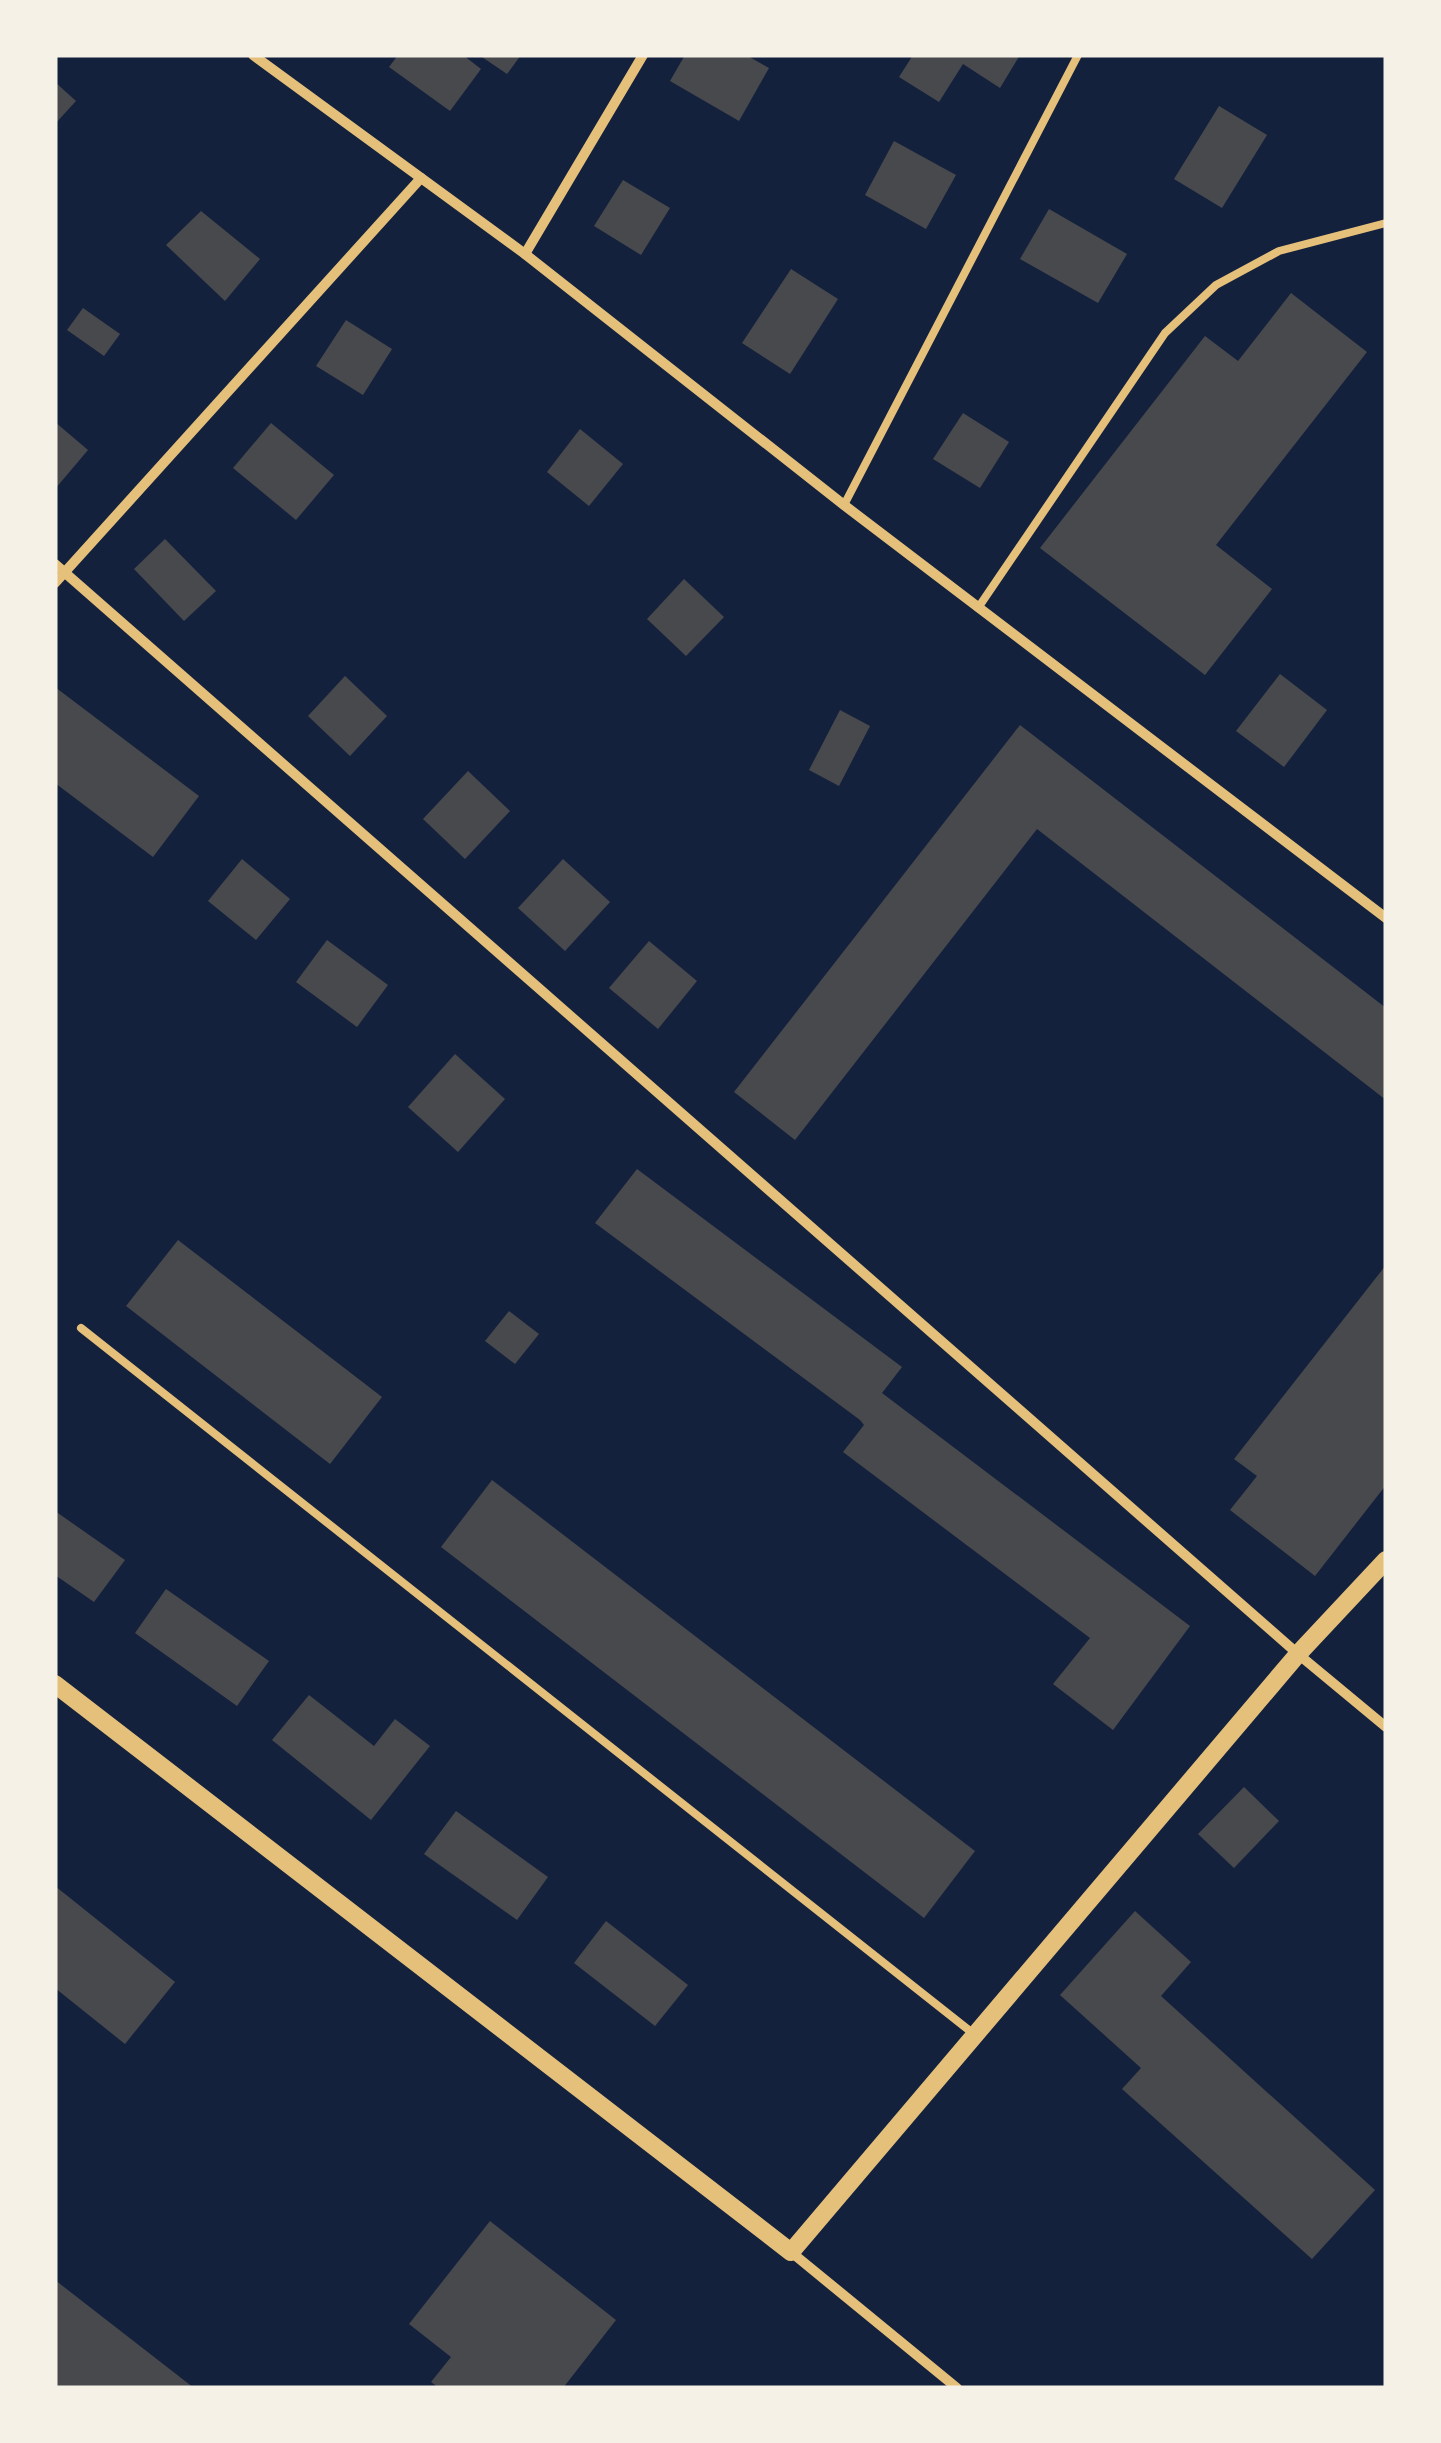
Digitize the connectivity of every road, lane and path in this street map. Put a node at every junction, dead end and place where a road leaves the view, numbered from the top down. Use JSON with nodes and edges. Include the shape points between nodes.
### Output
{"nodes":[{"id":1,"x":253,"y":55,"type":"edge"},
{"id":2,"x":643,"y":55,"type":"edge"},
{"id":3,"x":1078,"y":55,"type":"edge"},
{"id":4,"x":421,"y":178,"type":"junction"},
{"id":5,"x":1386,"y":223,"type":"edge"},
{"id":6,"x":524,"y":254,"type":"junction"},
{"id":7,"x":844,"y":506,"type":"junction"},
{"id":8,"x":60,"y":568,"type":"edge"},
{"id":9,"x":55,"y":583,"type":"edge"},
{"id":10,"x":978,"y":608,"type":"junction"},
{"id":11,"x":1386,"y":918,"type":"edge"},
{"id":12,"x":81,"y":1328,"type":"dead end"},
{"id":13,"x":1386,"y":1560,"type":"edge"},
{"id":14,"x":1298,"y":1654,"type":"junction"},
{"id":15,"x":55,"y":1684,"type":"edge"},
{"id":16,"x":1386,"y":1727,"type":"edge"},
{"id":17,"x":976,"y":2035,"type":"junction"},
{"id":18,"x":791,"y":2252,"type":"junction"},
{"id":19,"x":957,"y":2388,"type":"edge"}],
"edges":[{"from":1,"to":4,"type":"street"},
{"from":2,"to":6,"type":"street"},
{"from":3,"to":7,"type":"lane"},
{"from":4,"to":6,"type":"street"},
{"from":4,"to":8,"type":"street"},
{"from":5,"to":10,"type":"lane","via":[[1279,251],[1216,285],[1165,333]]},
{"from":6,"to":7,"type":"street"},
{"from":7,"to":10,"type":"street"},
{"from":8,"to":9,"type":"street"},
{"from":8,"to":14,"type":"street"},
{"from":10,"to":11,"type":"street"},
{"from":12,"to":17,"type":"lane"},
{"from":13,"to":14,"type":"street"},
{"from":14,"to":16,"type":"street"},
{"from":14,"to":17,"type":"street"},
{"from":15,"to":18,"type":"street"},
{"from":17,"to":18,"type":"street"},
{"from":18,"to":19,"type":"street"}]}
